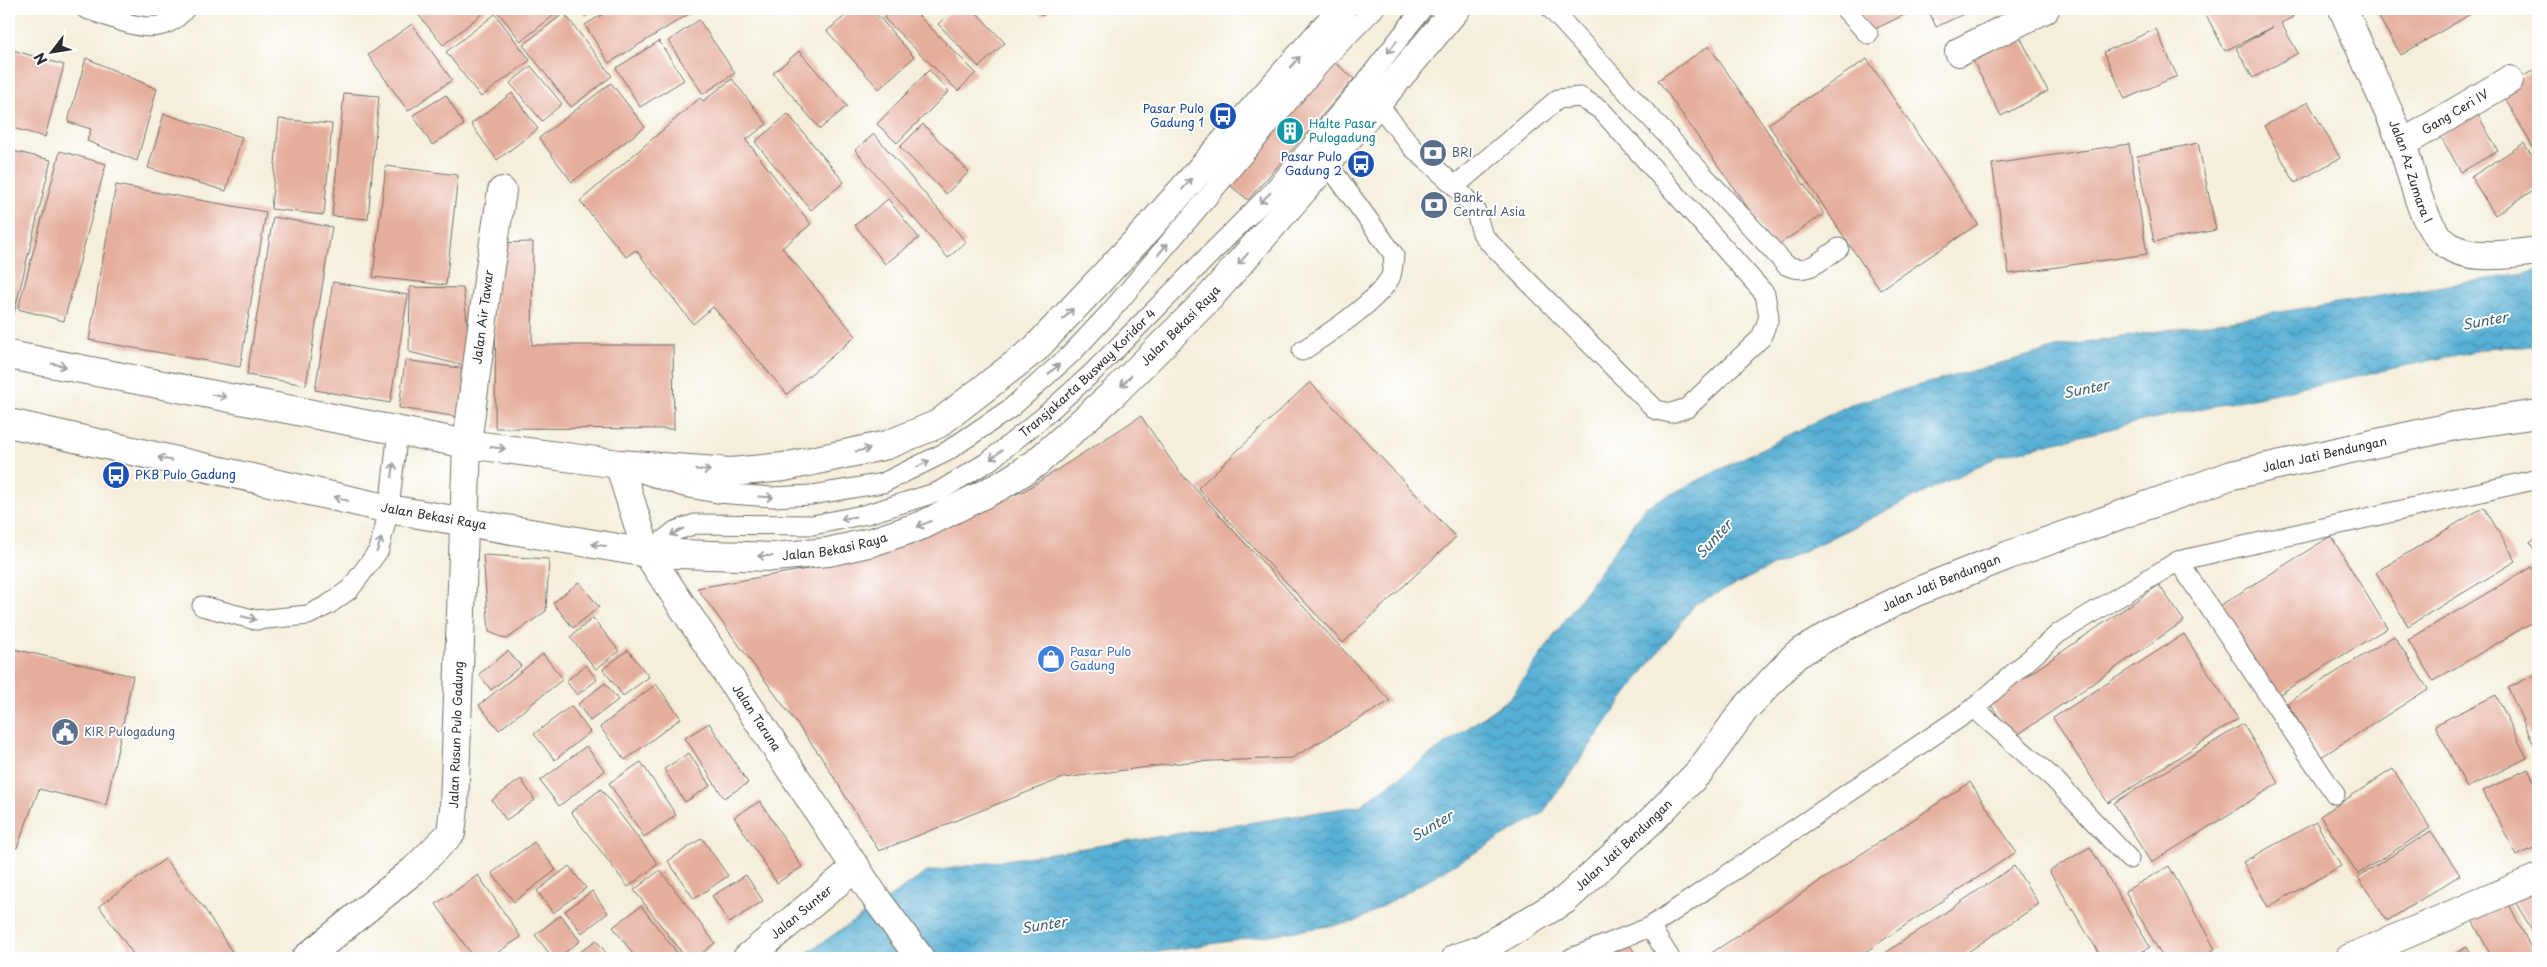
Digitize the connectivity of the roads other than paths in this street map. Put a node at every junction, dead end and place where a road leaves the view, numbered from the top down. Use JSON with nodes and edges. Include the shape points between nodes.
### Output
{"nodes":[{"id":1,"x":86,"y":9,"type":"edge"},
{"id":2,"x":186,"y":9,"type":"edge"},
{"id":3,"x":1342,"y":9,"type":"edge"},
{"id":4,"x":1374,"y":9,"type":"edge"},
{"id":5,"x":1422,"y":9,"type":"edge"},
{"id":6,"x":1456,"y":9,"type":"edge"},
{"id":7,"x":1551,"y":9,"type":"edge"},
{"id":8,"x":1845,"y":9,"type":"edge"},
{"id":9,"x":2045,"y":9,"type":"edge"},
{"id":10,"x":2343,"y":9,"type":"edge"},
{"id":11,"x":1868,"y":34,"type":"dead end"},
{"id":12,"x":1959,"y":52,"type":"dead end"},
{"id":13,"x":2510,"y":80,"type":"dead end"},
{"id":14,"x":1377,"y":103,"type":"junction"},
{"id":15,"x":2402,"y":144,"type":"junction"},
{"id":16,"x":1327,"y":163,"type":"junction"},
{"id":17,"x":1455,"y":186,"type":"junction"},
{"id":18,"x":502,"y":191,"type":"dead end"},
{"id":19,"x":1839,"y":248,"type":"dead end"},
{"id":20,"x":2538,"y":251,"type":"edge"},
{"id":21,"x":1302,"y":351,"type":"dead end"},
{"id":22,"x":10,"y":359,"type":"edge"},
{"id":23,"x":2538,"y":414,"type":"edge"},
{"id":24,"x":9,"y":423,"type":"edge"},
{"id":25,"x":398,"y":430,"type":"junction"},
{"id":26,"x":467,"y":444,"type":"junction"},
{"id":27,"x":620,"y":464,"type":"junction"},
{"id":28,"x":2538,"y":479,"type":"edge"},
{"id":29,"x":389,"y":509,"type":"junction"},
{"id":30,"x":463,"y":521,"type":"junction"},
{"id":31,"x":647,"y":553,"type":"junction"},
{"id":32,"x":2178,"y":561,"type":"junction"},
{"id":33,"x":202,"y":606,"type":"dead end"},
{"id":34,"x":1974,"y":708,"type":"junction"},
{"id":35,"x":2335,"y":794,"type":"dead end"},
{"id":36,"x":2129,"y":859,"type":"dead end"},
{"id":37,"x":856,"y":866,"type":"junction"},
{"id":38,"x":2538,"y":878,"type":"edge"},
{"id":39,"x":1650,"y":928,"type":"junction"},
{"id":40,"x":306,"y":958,"type":"edge"},
{"id":41,"x":747,"y":958,"type":"edge"},
{"id":42,"x":920,"y":958,"type":"edge"},
{"id":43,"x":1456,"y":958,"type":"edge"},
{"id":44,"x":1571,"y":958,"type":"edge"},
{"id":45,"x":1670,"y":958,"type":"edge"},
{"id":46,"x":2350,"y":958,"type":"edge"}],
"edges":[{"from":1,"to":2,"type":"lane","via":[[151,29],[176,20]]},
{"from":27,"to":3,"type":"street","one_way":true,"via":[[731,472],[784,467],[887,445],[938,424],[1034,349],[1148,229]]},
{"from":27,"to":4,"type":"lane","name":"Transjakarta Busway Koridor 4","one_way":true,"via":[[684,487],[717,493],[812,496],[883,483],[946,452],[1011,408],[1072,353],[1324,60]]},
{"from":5,"to":31,"type":"lane","name":"Transjakarta Busway Koridor 4","one_way":true,"via":[[1363,85],[1269,195],[1092,374],[989,461],[938,492],[867,514],[813,525],[696,524],[675,531]]},
{"from":6,"to":14,"type":"street","name":"Jalan Bekasi Raya"},
{"from":7,"to":19,"type":"lane","via":[[1786,265],[1801,270],[1808,268]]},
{"from":8,"to":11,"type":"lane"},
{"from":9,"to":12,"type":"street"},
{"from":10,"to":15,"type":"street","name":"Jalan Az Zumara I"},
{"from":13,"to":15,"type":"street","name":"Gang Ceri IV"},
{"from":14,"to":16,"type":"street","name":"Jalan Bekasi Raya"},
{"from":14,"to":17,"type":"lane","via":[[1413,148]]},
{"from":15,"to":20,"type":"street","name":"Jalan Az Zumara I","via":[[2425,214],[2437,236],[2449,246],[2460,251],[2497,256]]},
{"from":16,"to":21,"type":"lane","via":[[1394,255],[1391,277],[1374,296]]},
{"from":16,"to":31,"type":"street","name":"Jalan Bekasi Raya","one_way":true,"via":[[1210,297],[1113,394],[1035,464],[1002,485],[923,525],[828,552],[774,556]]},
{"from":17,"to":17,"type":"lane","via":[[1558,99],[1580,98],[1601,110],[1765,294],[1769,317],[1760,338],[1687,408],[1671,413],[1656,410],[1487,240],[1475,209]]},
{"from":18,"to":26,"type":"street","name":"Jalan Air Tawar"},
{"from":22,"to":25,"type":"street","one_way":true},
{"from":23,"to":43,"type":"street","name":"Jalan Jati Bendungan","via":[[2455,426],[2232,475],[2009,555],[1916,592],[1840,629],[1796,655],[1744,710],[1700,771],[1566,900],[1480,950]]},
{"from":29,"to":24,"type":"street","name":"Jalan Bekasi Raya","one_way":true},
{"from":25,"to":26,"type":"street"},
{"from":29,"to":25,"type":"lane","one_way":true},
{"from":26,"to":27,"type":"street","one_way":true},
{"from":26,"to":30,"type":"street","name":"Jalan Rusun Pulo Gadung"},
{"from":27,"to":31,"type":"street","name":"Jalan Taruna"},
{"from":28,"to":32,"type":"lane"},
{"from":29,"to":30,"type":"street","name":"Jalan Bekasi Raya"},
{"from":33,"to":29,"type":"lane","one_way":true,"via":[[256,620],[308,615],[328,605],[350,589],[378,550]]},
{"from":31,"to":30,"type":"street","name":"Jalan Bekasi Raya","one_way":true},
{"from":30,"to":40,"type":"street","name":"Jalan Rusun Pulo Gadung","via":[[451,833],[414,870]]},
{"from":31,"to":37,"type":"street","name":"Jalan Taruna"},
{"from":32,"to":34,"type":"lane","via":[[2059,633]]},
{"from":32,"to":35,"type":"lane"},
{"from":34,"to":36,"type":"lane","via":[[2056,780]]},
{"from":34,"to":39,"type":"lane"},
{"from":37,"to":41,"type":"street","name":"Jalan Sunter"},
{"from":37,"to":42,"type":"street","name":"Jalan Taruna"},
{"from":38,"to":46,"type":"street"},
{"from":39,"to":44,"type":"lane"},
{"from":39,"to":45,"type":"lane"}]}
